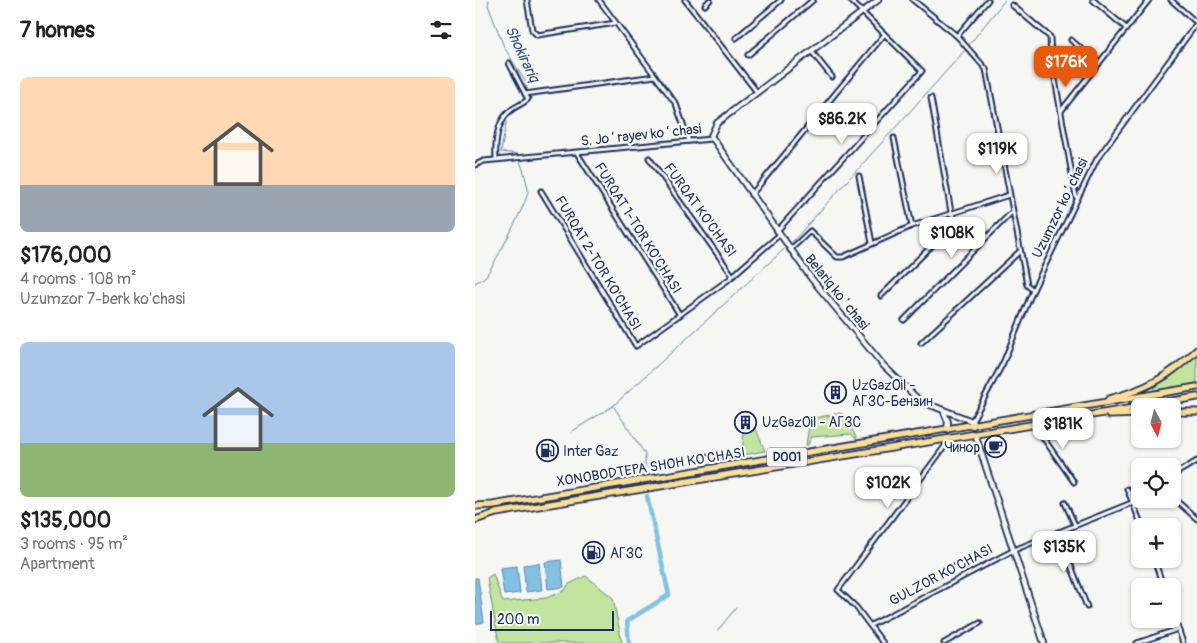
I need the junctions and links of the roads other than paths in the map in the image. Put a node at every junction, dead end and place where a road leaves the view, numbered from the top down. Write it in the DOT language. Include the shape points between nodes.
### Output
graph roads {
  1 [pos="527,0"];
  2 [pos="599,0"];
  3 [pos="685,0"];
  4 [pos="711,0"];
  5 [pos="781,0"];
  6 [pos="813,0"];
  7 [pos="850,0"];
  8 [pos="878,0"];
  9 [pos="913,0"];
  10 [pos="987,0"];
  11 [pos="1093,0"];
  12 [pos="1149,0"];
  13 [pos="1171,0"];
  14 [pos="705,5"];
  15 [pos="1012,5"];
  16 [pos="863,12"];
  17 [pos="616,23"];
  18 [pos="1197,23"];
  19 [pos="1126,28"];
  20 [pos="884,34"];
  21 [pos="957,36"];
  22 [pos="736,38"];
  23 [pos="1071,40"];
  24 [pos="812,52"];
  25 [pos="748,55"];
  26 [pos="509,63"];
  27 [pos="1099,64"];
  28 [pos="656,76"];
  29 [pos="832,77"];
  30 [pos="758,93"];
  31 [pos="525,94"];
  32 [pos="931,98"];
  33 [pos="1061,111"];
  34 [pos="711,138"];
  35 [pos="894,138"];
  36 [pos="689,141"];
  37 [pos="577,153"];
  38 [pos="649,158"];
  39 [pos="496,159"];
  40 [pos="475,165"];
  41 [pos="859,176"];
  42 [pos="541,191"];
  43 [pos="1009,194"];
  44 [pos="751,195"];
  45 [pos="1076,198"];
  46 [pos="951,212"];
  47 [pos="1013,212"];
  48 [pos="912,226"];
  49 [pos="778,234"];
  50 [pos="872,242"];
  51 [pos="790,250"];
  52 [pos="1020,251"];
  53 [pos="733,276"];
  54 [pos="1033,290"];
  55 [pos="881,296"];
  56 [pos="680,315"];
  57 [pos="903,320"];
  58 [pos="921,343"];
  59 [pos="1197,350"];
  60 [pos="1197,387"];
  61 [pos="1197,397"];
  62 [pos="1181,400"];
  63 [pos="1080,408"];
  64 [pos="1131,409"];
  65 [pos="944,412"];
  66 [pos="1181,412"];
  67 [pos="1197,412"];
  68 [pos="1131,414"];
  69 [pos="1082,416"];
  70 [pos="973,423"];
  71 [pos="1036,424"];
  72 [pos="947,430"];
  73 [pos="975,434"];
  74 [pos="951,438"];
  75 [pos="820,451"];
  76 [pos="821,459"];
  77 [pos="1197,461"];
  78 [pos="1181,470"];
  79 [pos="674,476"];
  80 [pos="1074,482"];
  81 [pos="677,483"];
  82 [pos="1127,490"];
  83 [pos="566,494"];
  84 [pos="1131,497"];
  85 [pos="567,501"];
  86 [pos="1065,503"];
  87 [pos="1131,503"];
  88 [pos="1181,505"];
  89 [pos="475,506"];
  90 [pos="1197,519"];
  91 [pos="475,520"];
  92 [pos="1075,525"];
  93 [pos="1058,532"];
  94 [pos="1014,550"];
  95 [pos="1087,607"];
  96 [pos="980,623"];
  97 [pos="871,625"];
  98 [pos="1178,629"];
  99 [pos="883,643"];
  100 [pos="944,643"];
  101 [pos="1044,643"];
  102 [pos="1137,643"];
  103 [pos="1183,643"];
  1 -- 17 [label="street" via="532,30 537,35"];
  2 -- 17 [label="street"];
  3 -- 30 [label="street"];
  4 -- 14 [label="street"];
  5 -- 22 [label="street"];
  6 -- 25 [label="street"];
  7 -- 16 [label="street"];
  8 -- 16 [label="street, S. Joʻrayev koʻchasi"];
  9 -- 21 [label="street"];
  10 -- 21 [label="street"];
  11 -- 19 [label="street"];
  12 -- 19 [label="street"];
  13 -- 18 [label="street"];
  15 -- 33 [label="street" via="1050,36"];
  16 -- 20 [label="street"];
  16 -- 24 [label="street, S. Joʻrayev koʻchasi"];
  17 -- 28 [label="street"];
  18 -- 45 [label="street, Uzumzor koʻchasi" via="1097,159"];
  19 -- 27 [label="street"];
  20 -- 44 [label="street"];
  20 -- 49 [label="street" via="922,71"];
  21 -- 43 [label="street" via="986,69"];
  23 -- 27 [label="street"];
  24 -- 29 [label="street"];
  24 -- 30 [label="street, S. Joʻrayev koʻchasi"];
  26 -- 31 [label="street"];
  27 -- 33 [label="street"];
  28 -- 31 [label="street"];
  28 -- 36 [label="street" via="676,104"];
  30 -- 34 [label="street, S. Joʻrayev koʻchasi" via="717,123"];
  31 -- 39 [label="street" via="527,100 507,114 499,129"];
  32 -- 46 [label="street"];
  33 -- 45 [label="street"];
  34 -- 36 [label="street, S. Joʻrayev koʻchasi"];
  34 -- 44 [label="street, Belariq koʻchasi"];
  35 -- 48 [label="street"];
  36 -- 37 [label="street, S. Joʻrayev koʻchasi"];
  37 -- 39 [label="street, S. Joʻrayev koʻchasi"];
  37 -- 56 [label="street, FURQAT 1-TOR KO'CHASI"];
  38 -- 53 [label="street, FURQAT KO'CHASI"];
  39 -- 40 [label="street, S. Joʻrayev koʻchasi"];
  41 -- 50 [label="street"];
  42 -- 56 [label="street, FURQAT 2-TOR KO'CHASI" via="636,346"];
  43 -- 46 [label="street"];
  43 -- 47 [label="street"];
  44 -- 49 [label="street, Belariq koʻchasi"];
  45 -- 54 [label="street, Uzumzor koʻchasi"];
  46 -- 48 [label="street"];
  46 -- 55 [label="street" via="956,222"];
  47 -- 52 [label="street"];
  47 -- 57 [label="street"];
  48 -- 50 [label="street"];
  49 -- 51 [label="street, Belariq koʻchasi"];
  49 -- 53 [label="street"];
  50 -- 51 [label="street" via="840,258 810,231"];
  51 -- 65 [label="street, Belariq koʻchasi" via="889,371 920,401"];
  52 -- 54 [label="street" via="1027,286"];
  52 -- 58 [label="street"];
  53 -- 56 [label="street"];
  54 -- 70 [label="street, Uzumzor koʻchasi" via="1003,363"];
  59 -- 63 [label="highway" via="1152,385"];
  60 -- 63 [label="highway, XONOBODTEPA SHOH KO'CHASI / D001"];
  61 -- 62 [label="highway, XONOBODTEPA SHOH KO'CHASI / D001"];
  63 -- 70 [label="highway, XONOBODTEPA SHOH KO'CHASI / D001"];
  64 -- 69 [label="highway, XONOBODTEPA SHOH KO'CHASI / D001"];
  65 -- 70 [label="street, Belariq koʻchasi"];
  65 -- 72 [label="street"];
  66 -- 67 [label="highway"];
  68 -- 69 [label="highway"];
  69 -- 71 [label="highway, XONOBODTEPA SHOH KO'CHASI / D001"];
  70 -- 72 [label="highway, XONOBODTEPA SHOH KO'CHASI / D001"];
  70 -- 73 [label="highway"];
  71 -- 73 [label="highway, XONOBODTEPA SHOH KO'CHASI / D001"];
  71 -- 80 [label="street"];
  72 -- 75 [label="highway, XONOBODTEPA SHOH KO'CHASI / D001"];
  73 -- 74 [label="highway, XONOBODTEPA SHOH KO'CHASI / D001"];
  73 -- 94 [label="street"];
  74 -- 76 [label="highway, XONOBODTEPA SHOH KO'CHASI / D001"];
  74 -- 97 [label="street" via="838,590"];
  75 -- 76 [label="highway"];
  75 -- 79 [label="highway, XONOBODTEPA SHOH KO'CHASI / D001"];
  76 -- 81 [label="highway, XONOBODTEPA SHOH KO'CHASI / D001"];
  77 -- 78 [label="street"];
  79 -- 81 [label="highway" via="670,480"];
  79 -- 83 [label="highway, XONOBODTEPA SHOH KO'CHASI / D001"];
  81 -- 85 [label="highway, XONOBODTEPA SHOH KO'CHASI / D001"];
  82 -- 84 [label="street"];
  83 -- 85 [label="highway"];
  83 -- 89 [label="highway, XONOBODTEPA SHOH KO'CHASI / D001"];
  85 -- 91 [label="highway, XONOBODTEPA SHOH KO'CHASI / D001" via="496,513"];
  86 -- 92 [label="street"];
  87 -- 92 [label="street, GULZOR KO'CHASI"];
  88 -- 90 [label="street"];
  92 -- 93 [label="street, GULZOR KO'CHASI"];
  93 -- 94 [label="street, GULZOR KO'CHASI"];
  93 -- 95 [label="street"];
  94 -- 97 [label="street, GULZOR KO'CHASI"];
  94 -- 101 [label="street"];
  96 -- 100 [label="street"];
  97 -- 99 [label="street"];
  98 -- 102 [label="street"];
  98 -- 103 [label="street"];
}
